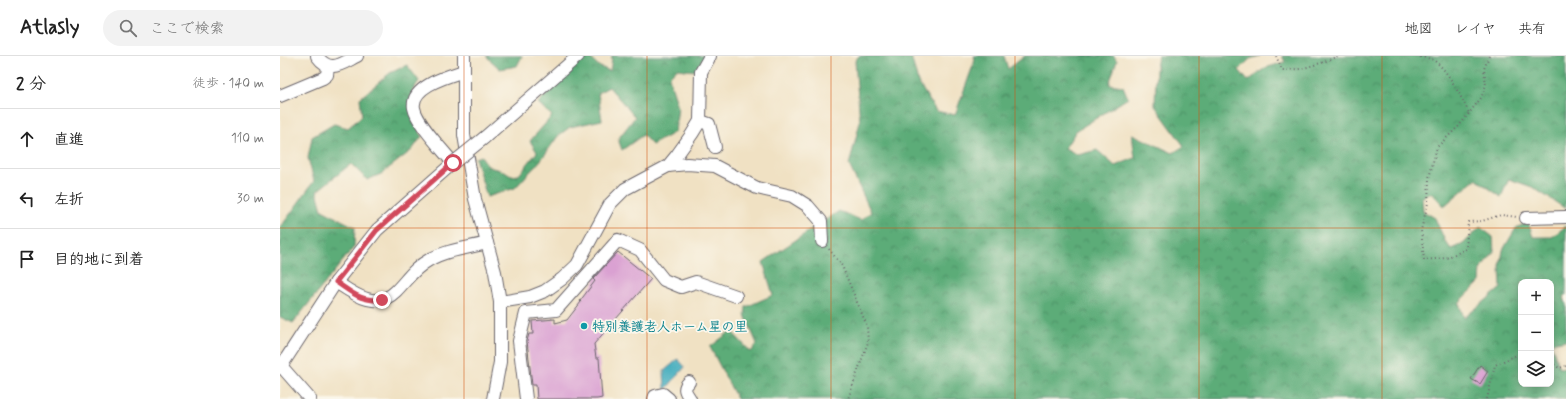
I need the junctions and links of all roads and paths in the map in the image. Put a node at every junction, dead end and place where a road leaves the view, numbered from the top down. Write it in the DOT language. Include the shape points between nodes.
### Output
graph roads {
  1 [pos="317,56"];
  2 [pos="357,56"];
  3 [pos="464,56"];
  4 [pos="578,56"];
  5 [pos="710,56"];
  6 [pos="1276,56"];
  7 [pos="1338,56"];
  8 [pos="1416,56"];
  9 [pos="1489,56"];
  10 [pos="328,66"];
  11 [pos="464,71"];
  12 [pos="280,96"];
  13 [pos="1469,113"];
  14 [pos="700,120"];
  15 [pos="715,147"];
  16 [pos="453,163"];
  17 [pos="668,166"];
  18 [pos="1566,217"];
  19 [pos="1526,218"];
  20 [pos="822,241"];
  21 [pos="487,243"];
  22 [pos="567,274"];
  23 [pos="336,282"];
  24 [pos="578,286"];
  25 [pos="736,296"];
  26 [pos="500,302"];
  27 [pos="1518,355"];
  28 [pos="1554,364"];
  29 [pos="1566,366"];
  30 [pos="281,368"];
  31 [pos="689,382"];
  32 [pos="310,399"];
  33 [pos="493,399"];
  34 [pos="526,399"];
  35 [pos="654,399"];
  36 [pos="669,399"];
  37 [pos="690,399"];
  38 [pos="848,399"];
  39 [pos="1487,399"];
  1 -- 10 [label="street"];
  2 -- 10 [label="street" via="334,67"];
  3 -- 11 [label="street"];
  4 -- 16 [label="street, bridge"];
  5 -- 14 [label="street" via="701,72"];
  6 -- 7 [label="path" via="1282,70 1301,69"];
  8 -- 13 [label="path" via="1432,60 1442,69 1457,89"];
  9 -- 13 [label="path" via="1484,69 1486,86 1481,98"];
  10 -- 12 [label="street" via="327,74 323,78"];
  11 -- 16 [label="street" via="435,81 422,90 416,98 414,108 420,122"];
  11 -- 21 [label="street" via="464,135"];
  13 -- 19 [label="path" via="1437,147 1429,178 1428,203 1422,230 1424,260 1446,258 1466,249 1468,222 1501,215"];
  14 -- 15 [label="street" via="709,124"];
  14 -- 17 [label="street"];
  16 -- 23 [label="street" via="377,230"];
  17 -- 20 [label="street" via="715,166 757,188 792,196 808,206 821,221"];
  17 -- 22 [label="street" via="625,189 610,204 577,265"];
  18 -- 19 [label="street"];
  20 -- 38 [label="path" via="842,266 868,326 868,342"];
  21 -- 23 [label="street" via="429,259 395,292 382,300 369,300"];
  21 -- 26 [label="street"];
  22 -- 24 [label="street"];
  22 -- 26 [label="street" via="545,291 530,297"];
  23 -- 30 [label="street"];
  24 -- 25 [label="street" via="618,240 640,250 664,280 681,287 696,282"];
  24 -- 34 [label="street" via="556,310 526,313 519,341"];
  26 -- 33 [label="street" via="500,362"];
  27 -- 39 [label="path" via="1495,366"];
  28 -- 29 [label="path" via="1559,368"];
  30 -- 32 [label="street"];
  31 -- 37 [label="street" via="684,390"];
  35 -- 36 [label="street" via="655,396 663,394"];
}
